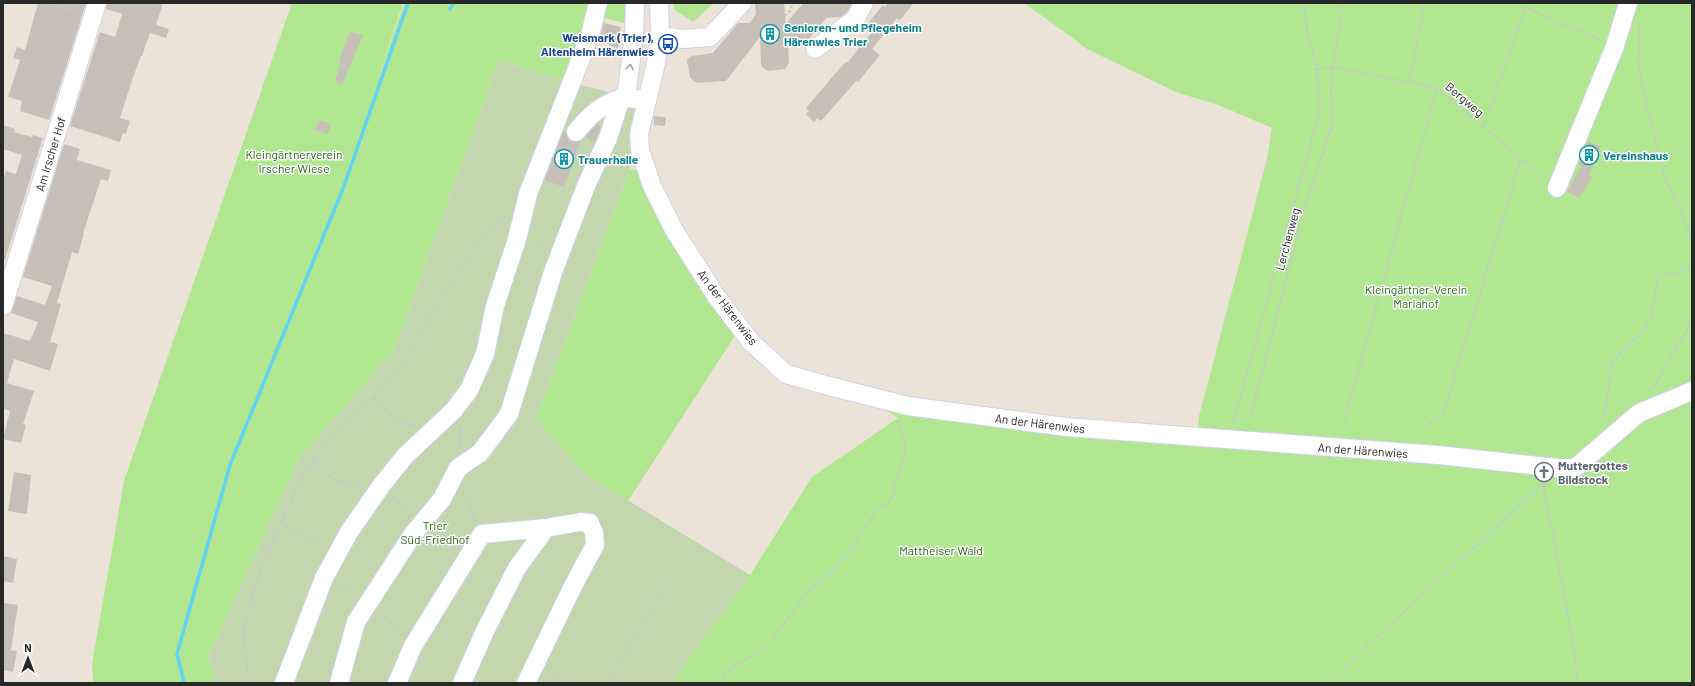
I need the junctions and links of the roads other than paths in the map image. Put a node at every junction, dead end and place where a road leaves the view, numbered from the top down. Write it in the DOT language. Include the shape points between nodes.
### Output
graph roads {
  1 [pos="598,3"];
  2 [pos="635,3"];
  3 [pos="659,3"];
  4 [pos="742,3"];
  5 [pos="864,3"];
  6 [pos="1628,3"];
  7 [pos="95,10"];
  8 [pos="660,36"];
  9 [pos="815,49"];
  10 [pos="623,98"];
  11 [pos="648,101"];
  12 [pos="576,132"];
  13 [pos="1557,188"];
  14 [pos="3,306"];
  15 [pos="1692,391"];
  16 [pos="546,528"];
  17 [pos="284,683"];
  18 [pos="339,683"];
  19 [pos="397,683"];
  20 [pos="462,683"];
  21 [pos="526,683"];
  1 -- 17 [label="street" via="590,36 528,194 517,239 495,306 485,354 469,390 454,410 405,456 349,532 324,578"];
  10 -- 2 [label="street, one-way" via="634,36"];
  3 -- 8 [label="street, An der Härenwies"];
  4 -- 8 [label="street" via="710,37 684,39"];
  5 -- 9 [label="street" via="855,19"];
  6 -- 13 [label="street" via="1615,46"];
  7 -- 14 [label="street, Am Irscher Hof"];
  8 -- 11 [label="street, An der Härenwies"];
  10 -- 11 [label="street"];
  10 -- 12 [label="street" via="604,104 586,119"];
  10 -- 18 [label="street" via="552,272 509,414 480,453 458,468 442,499 413,534 374,604 356,622"];
  11 -- 15 [label="street, An der Härenwies" via="642,122 640,150 652,186 674,230 716,296 751,342 786,374 829,386 908,406 1066,427 1438,455 1558,468 1575,468 1639,413"];
  16 -- 19 [label="street" via="482,534 413,646"];
  16 -- 20 [label="street" via="517,568"];
  16 -- 21 [label="street" via="580,522 590,523 595,545"];
}
